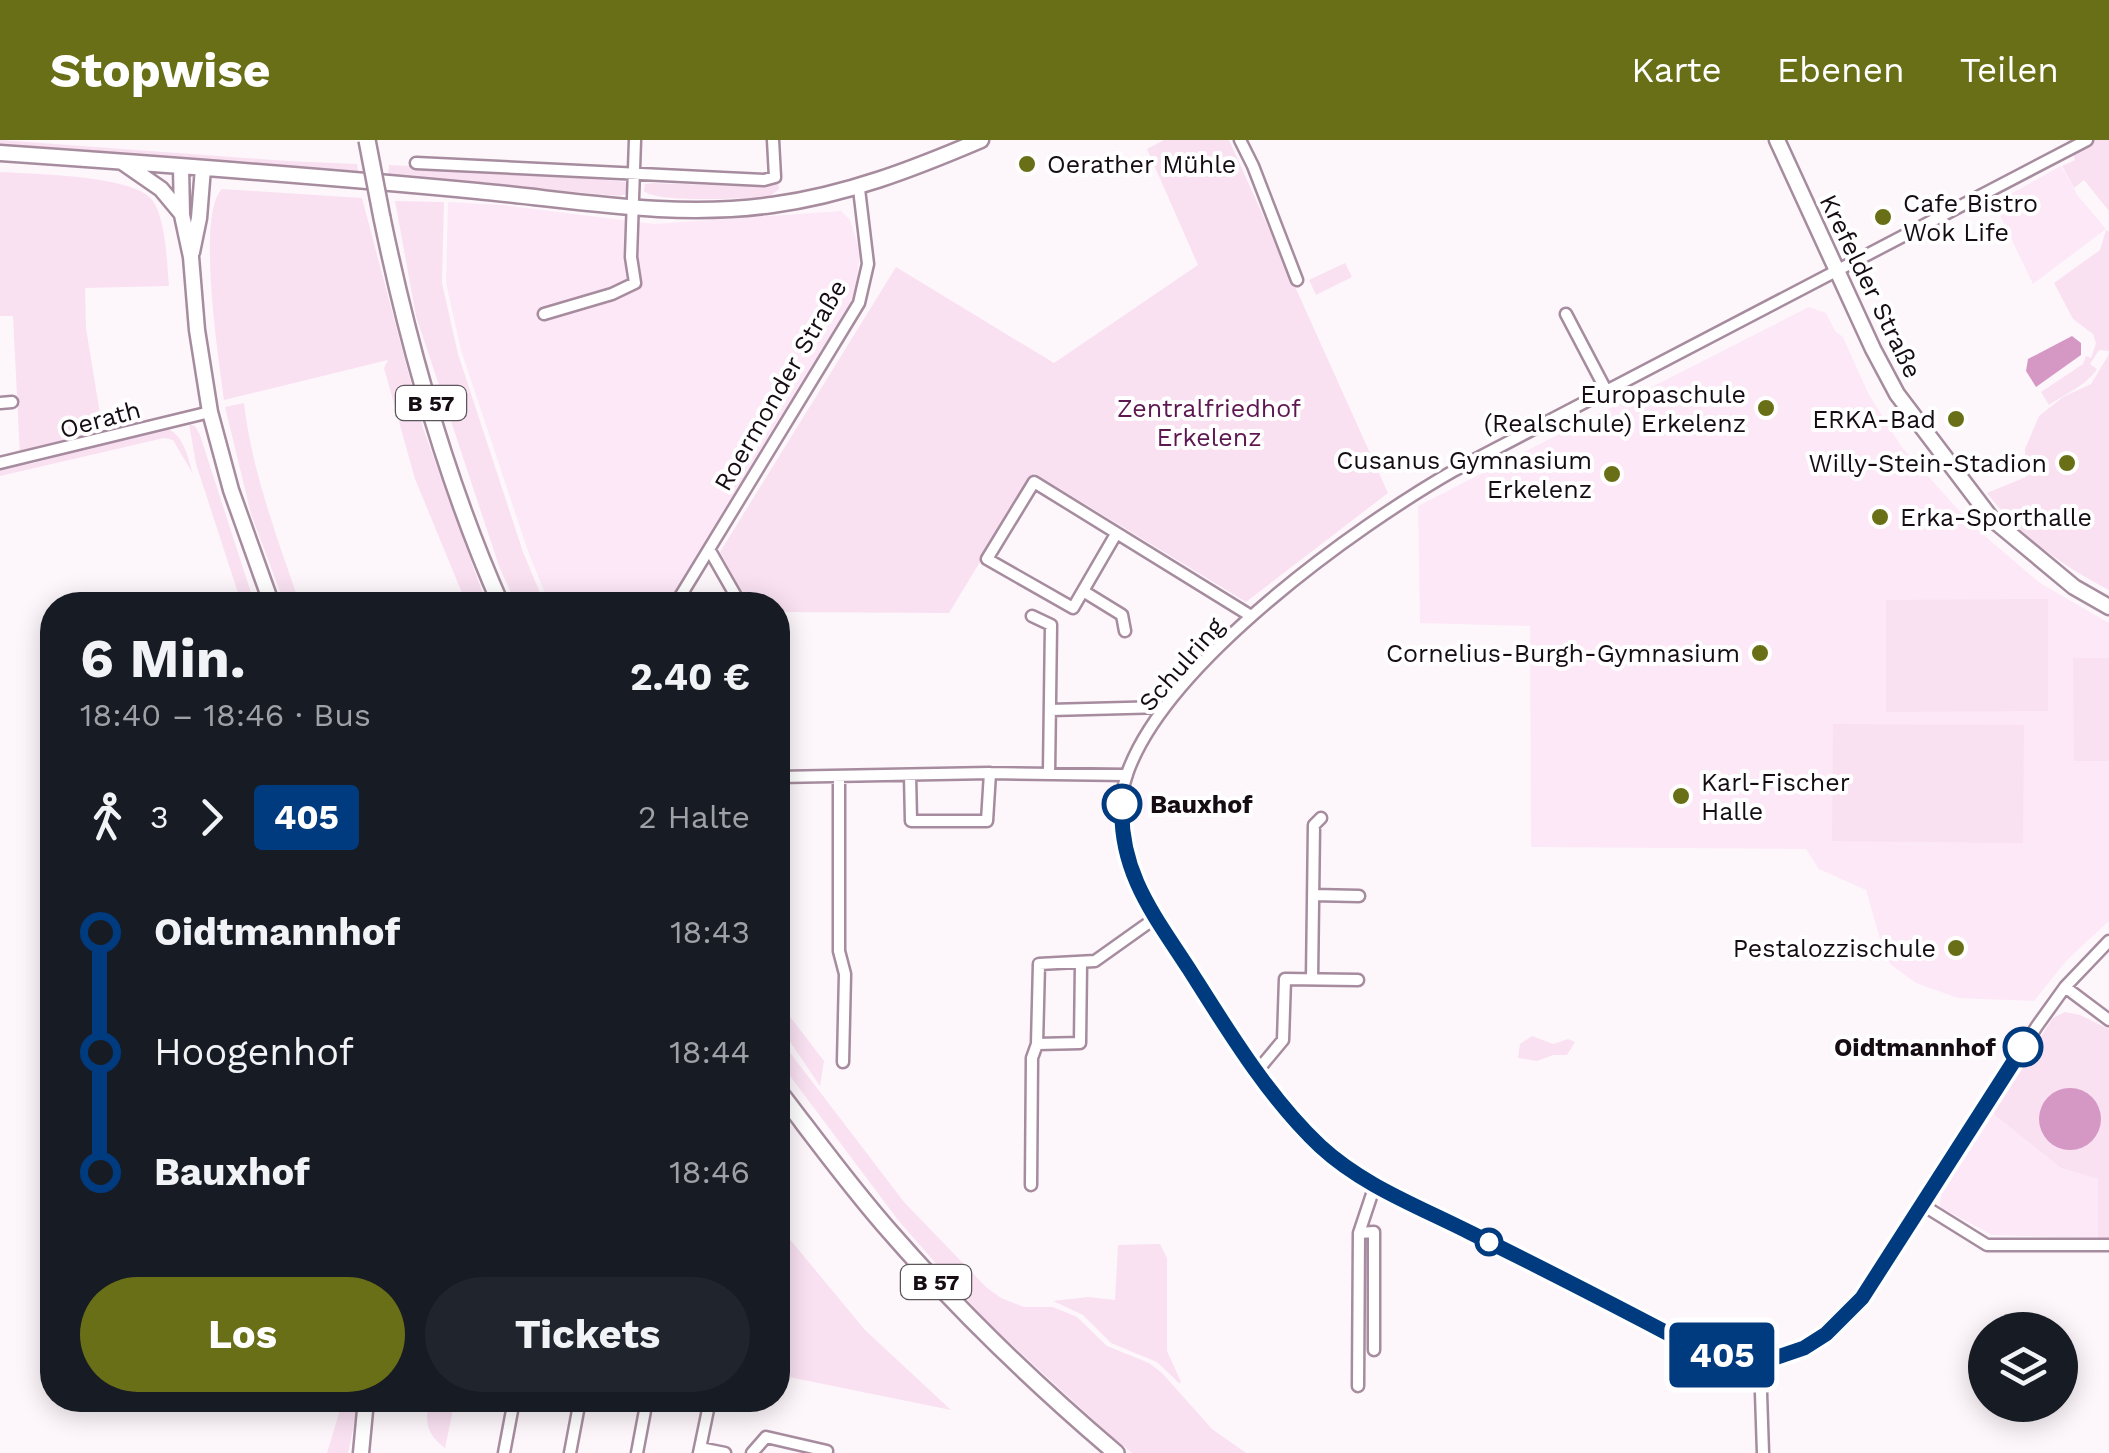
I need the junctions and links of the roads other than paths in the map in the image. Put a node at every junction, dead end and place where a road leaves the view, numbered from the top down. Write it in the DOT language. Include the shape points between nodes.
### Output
graph roads {
  1 [pos="367,140"];
  2 [pos="636,140"];
  3 [pos="773,140"];
  4 [pos="981,140"];
  5 [pos="1240,140"];
  6 [pos="1777,140"];
  7 [pos="2087,140"];
  8 [pos="0,153"];
  9 [pos="121,162"];
  10 [pos="416,163"];
  11 [pos="181,166"];
  12 [pos="203,168"];
  13 [pos="636,176"];
  14 [pos="859,188"];
  15 [pos="635,208"];
  16 [pos="182,214"];
  17 [pos="191,257"];
  18 [pos="1838,271"];
  19 [pos="1297,280"];
  20 [pos="544,314"];
  21 [pos="1566,314"];
  22 [pos="1607,392"];
  23 [pos="210,412"];
  24 [pos="0,463"];
  25 [pos="1116,534"];
  26 [pos="709,549"];
  27 [pos="1083,591"];
  28 [pos="267,592"];
  29 [pos="497,592"];
  30 [pos="683,592"];
  31 [pos="733,592"];
  32 [pos="2109,608"];
  33 [pos="1032,616"];
  34 [pos="1251,616"];
  35 [pos="1125,631"];
  36 [pos="1164,707"];
  37 [pos="1050,710"];
  38 [pos="990,773"];
  39 [pos="1050,773"];
  40 [pos="910,775"];
  41 [pos="1127,775"];
  42 [pos="790,777"];
  43 [pos="840,777"];
  44 [pos="1320,818"];
  45 [pos="1313,895"];
  46 [pos="1360,896"];
  47 [pos="1154,919"];
  48 [pos="2109,941"];
  49 [pos="1080,964"];
  50 [pos="1312,978"];
  51 [pos="1358,980"];
  52 [pos="2065,987"];
  53 [pos="2109,1020"];
  54 [pos="1037,1044"];
  55 [pos="843,1062"];
  56 [pos="1258,1070"];
  57 [pos="790,1105"];
  58 [pos="1032,1185"];
  59 [pos="1375,1185"];
  60 [pos="1921,1204"];
  61 [pos="1359,1232"];
  62 [pos="2109,1245"];
  63 [pos="1374,1350"];
  64 [pos="1760,1363"];
  65 [pos="1358,1386"];
  66 [pos="364,1412"];
  67 [pos="512,1412"];
  68 [pos="578,1412"];
  69 [pos="646,1412"];
  70 [pos="708,1412"];
  71 [pos="361,1432"];
  72 [pos="700,1451"];
  73 [pos="831,1452"];
  74 [pos="354,1453"];
  75 [pos="361,1453"];
  76 [pos="504,1453"];
  77 [pos="570,1453"];
  78 [pos="637,1453"];
  79 [pos="726,1453"];
  80 [pos="752,1453"];
  81 [pos="1116,1453"];
  82 [pos="1763,1453"];
  1 -- 29 [label="main road, B 57, bridge" via="414,348"];
  2 -- 13 [label="street"];
  3 -- 13 [label="street" via="775,177 764,180"];
  4 -- 14 [label="main road"];
  5 -- 19 [label="street"];
  6 -- 18 [label="main road, Krefelder Straße"];
  7 -- 18 [label="street, Schulring"];
  8 -- 9 [label="main road"];
  9 -- 11 [label="main road"];
  9 -- 16 [label="main road" via="161,189"];
  10 -- 13 [label="street"];
  11 -- 12 [label="main road"];
  11 -- 16 [label="main road"];
  12 -- 15 [label="main road"];
  12 -- 17 [label="main road"];
  13 -- 15 [label="street"];
  14 -- 15 [label="main road" via="768,206"];
  14 -- 26 [label="street, Roermonder Straße" via="868,264 859,304"];
  15 -- 20 [label="street" via="636,283"];
  16 -- 17 [label="main road"];
  17 -- 23 [label="main road"];
  18 -- 22 [label="street, Schulring"];
  18 -- 32 [label="main road, Krefelder Straße" via="1896,394 1991,518"];
  21 -- 22 [label="street"];
  22 -- 34 [label="street, Schulring" via="1414,492"];
  23 -- 24 [label="street, Oerath"];
  23 -- 28 [label="main road"];
  25 -- 27 [label="street"];
  25 -- 27 [label="street" via="1034,482 988,559 1073,608"];
  25 -- 34 [label="street"];
  26 -- 30 [label="street, Roermonder Straße"];
  26 -- 31 [label="street"];
  27 -- 35 [label="street" via="1122,615"];
  33 -- 37 [label="street" via="1051,625"];
  34 -- 36 [label="street, Schulring"];
  36 -- 37 [label="street"];
  36 -- 41 [label="street, Schulring"];
  37 -- 39 [label="street"];
  38 -- 39 [label="street"];
  38 -- 40 [label="street"];
  38 -- 40 [label="street" via="987,821 911,821"];
  39 -- 41 [label="street"];
  40 -- 43 [label="street"];
  41 -- 47 [label="street, Schulring" via="1121,829"];
  42 -- 43 [label="street"];
  43 -- 55 [label="street"];
  44 -- 45 [label="street" via="1314,825"];
  45 -- 46 [label="street"];
  45 -- 50 [label="street"];
  47 -- 49 [label="street"];
  47 -- 56 [label="street, Schulring"];
  48 -- 52 [label="street"];
  49 -- 54 [label="street" via="1038,964"];
  49 -- 54 [label="street" via="1080,1043"];
  50 -- 51 [label="street"];
  50 -- 56 [label="street" via="1285,979 1283,1040"];
  52 -- 53 [label="street"];
  52 -- 60 [label="street"];
  54 -- 58 [label="street"];
  56 -- 59 [label="street, Schulring" via="1319,1145"];
  57 -- 81 [label="main road, B 57" via="889,1231 976,1326"];
  59 -- 61 [label="street"];
  59 -- 64 [label="street, Schulring" via="1688,1344"];
  60 -- 62 [label="street" via="1988,1245"];
  60 -- 64 [label="street" via="1846,1316 1804,1348"];
  61 -- 63 [label="street" via="1374,1232"];
  61 -- 65 [label="street"];
  64 -- 82 [label="street"];
  66 -- 71 [label="main road"];
  67 -- 76 [label="street"];
  68 -- 77 [label="street"];
  69 -- 78 [label="street"];
  70 -- 72 [label="street"];
  71 -- 74 [label="main road"];
  71 -- 75 [label="main road"];
  72 -- 79 [label="street"];
  73 -- 80 [label="street" via="766,1437"];
}
